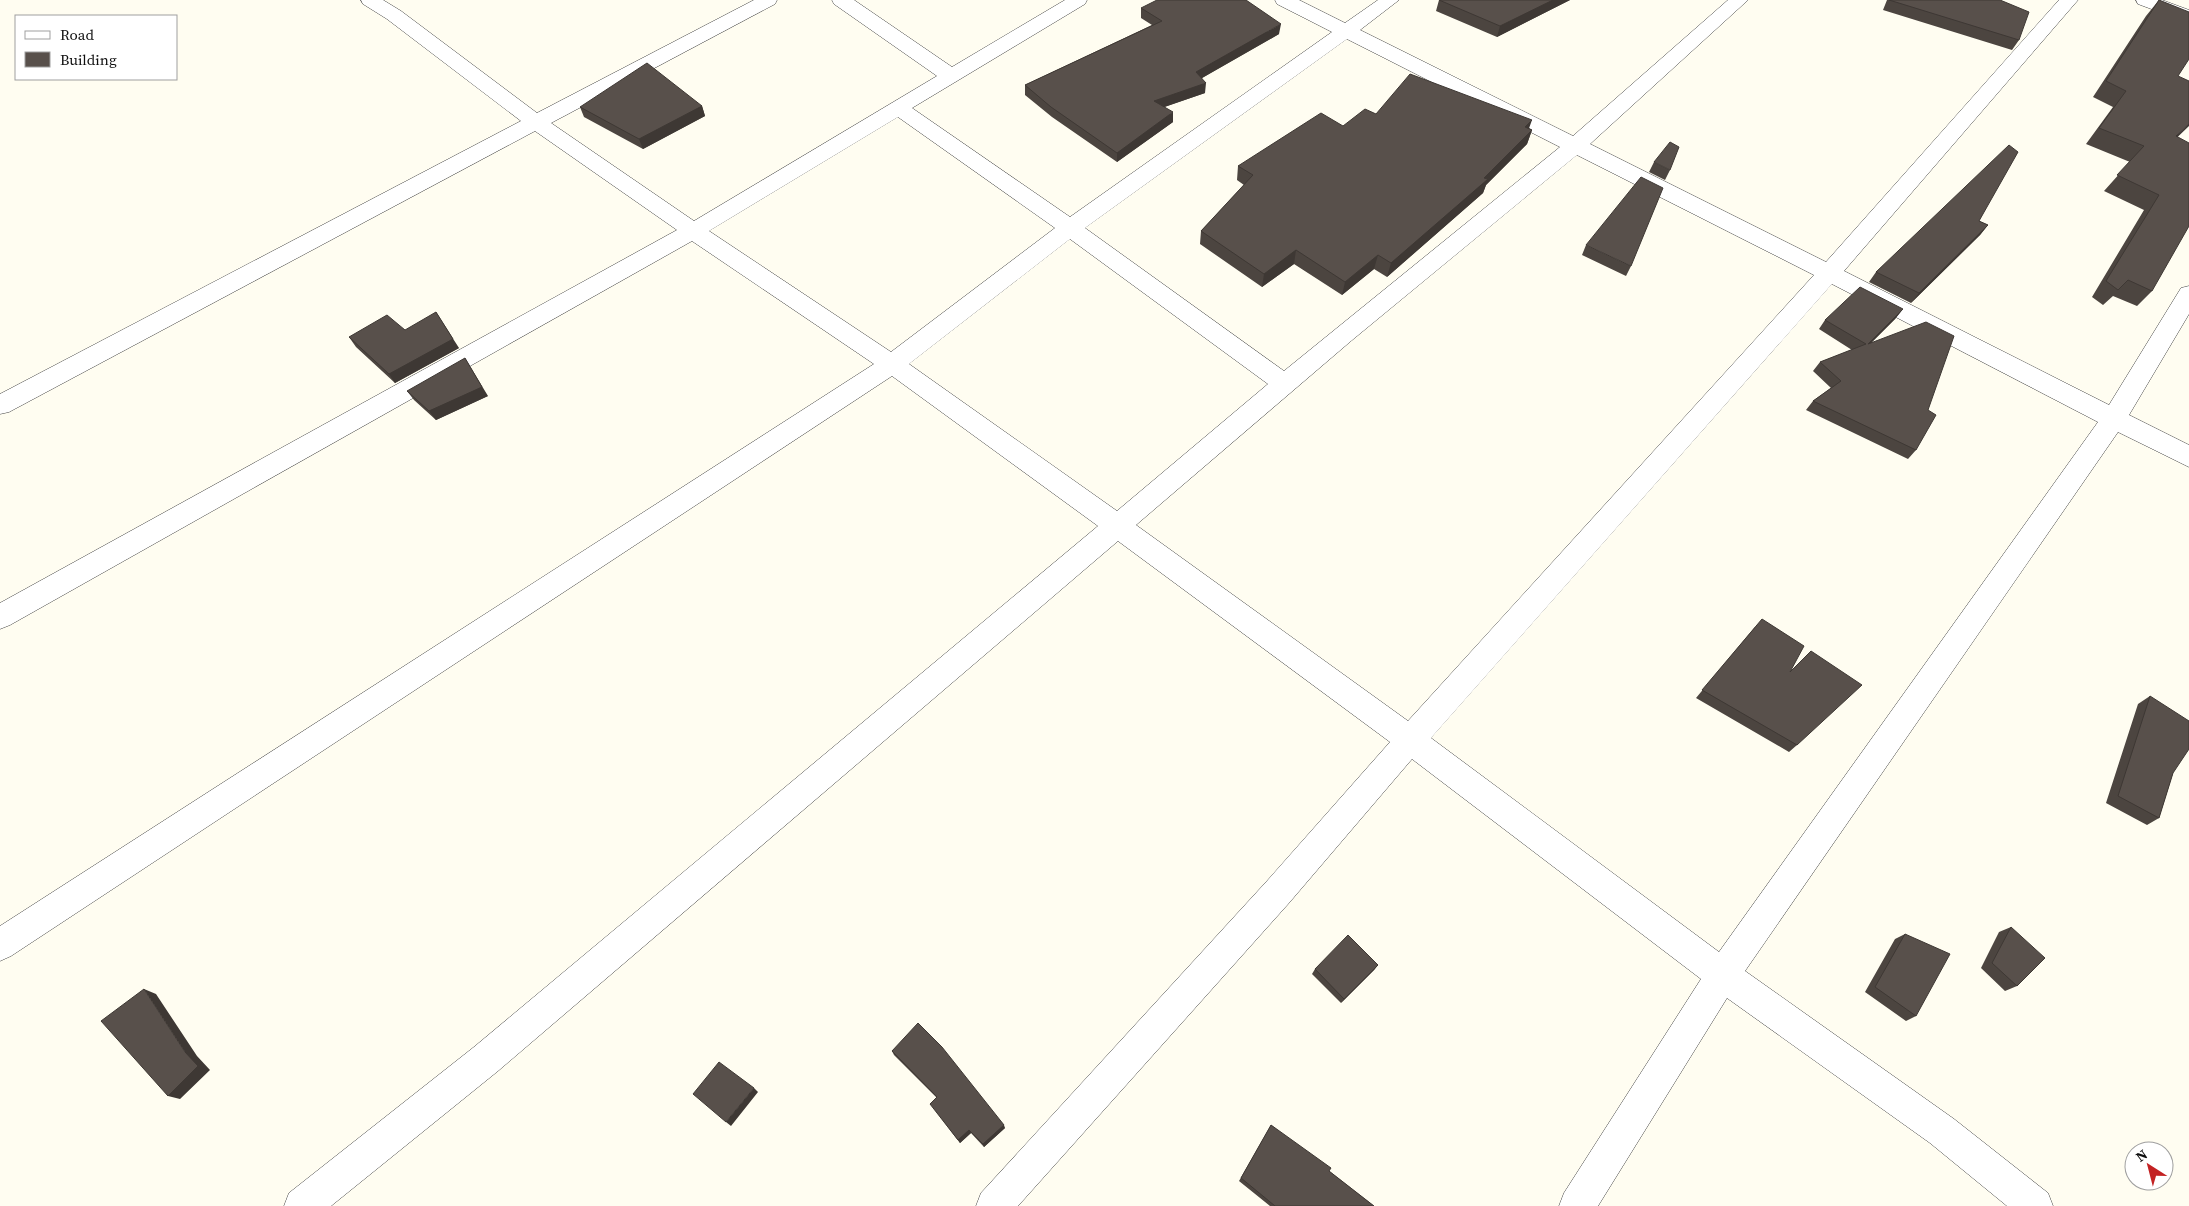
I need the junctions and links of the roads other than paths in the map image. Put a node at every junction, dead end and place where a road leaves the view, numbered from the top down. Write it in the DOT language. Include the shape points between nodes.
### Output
graph roads {
  1 [pos="370,0"];
  2 [pos="768,0"];
  3 [pos="841,0"];
  4 [pos="1078,0"];
  5 [pos="1284,0"];
  6 [pos="1390,0"];
  7 [pos="1739,0"];
  8 [pos="2069,0"];
  9 [pos="2145,0"];
  10 [pos="2189,17"];
  11 [pos="1346,31"];
  12 [pos="951,76"];
  13 [pos="898,108"];
  14 [pos="537,123"];
  15 [pos="1575,146"];
  16 [pos="1070,228"];
  17 [pos="692,231"];
  18 [pos="1829,273"];
  19 [pos="2189,294"];
  20 [pos="892,364"];
  21 [pos="1285,384"];
  22 [pos="0,405"];
  23 [pos="2113,420"];
  24 [pos="2189,457"];
  25 [pos="1118,526"];
  26 [pos="0,617"];
  27 [pos="1410,740"];
  28 [pos="0,945"];
  29 [pos="1723,974"];
  30 [pos="302,1206"];
  31 [pos="994,1206"];
  32 [pos="1577,1206"];
  33 [pos="2036,1206"];
  1 -- 14 [label="street"];
  2 -- 14 [label="street"];
  3 -- 12 [label="street"];
  4 -- 12 [label="street"];
  5 -- 11 [label="street"];
  6 -- 11 [label="street"];
  7 -- 15 [label="street"];
  8 -- 18 [label="street"];
  9 -- 10 [label="street"];
  11 -- 15 [label="street"];
  11 -- 16 [label="street"];
  12 -- 13 [label="street"];
  13 -- 16 [label="street"];
  13 -- 17 [label="street"];
  14 -- 17 [label="street"];
  14 -- 22 [label="street"];
  15 -- 18 [label="street"];
  15 -- 21 [label="street"];
  16 -- 20 [label="street"];
  16 -- 21 [label="street"];
  17 -- 20 [label="street"];
  17 -- 26 [label="street"];
  18 -- 23 [label="street"];
  18 -- 27 [label="street"];
  19 -- 23 [label="street"];
  20 -- 25 [label="street"];
  20 -- 28 [label="street"];
  21 -- 25 [label="street"];
  23 -- 24 [label="street"];
  23 -- 29 [label="street"];
  25 -- 27 [label="street"];
  25 -- 30 [label="street" via="486,1059"];
  27 -- 29 [label="street"];
  27 -- 31 [label="street" via="1278,892"];
  29 -- 32 [label="street"];
  29 -- 33 [label="street" via="1942,1131"];
}
